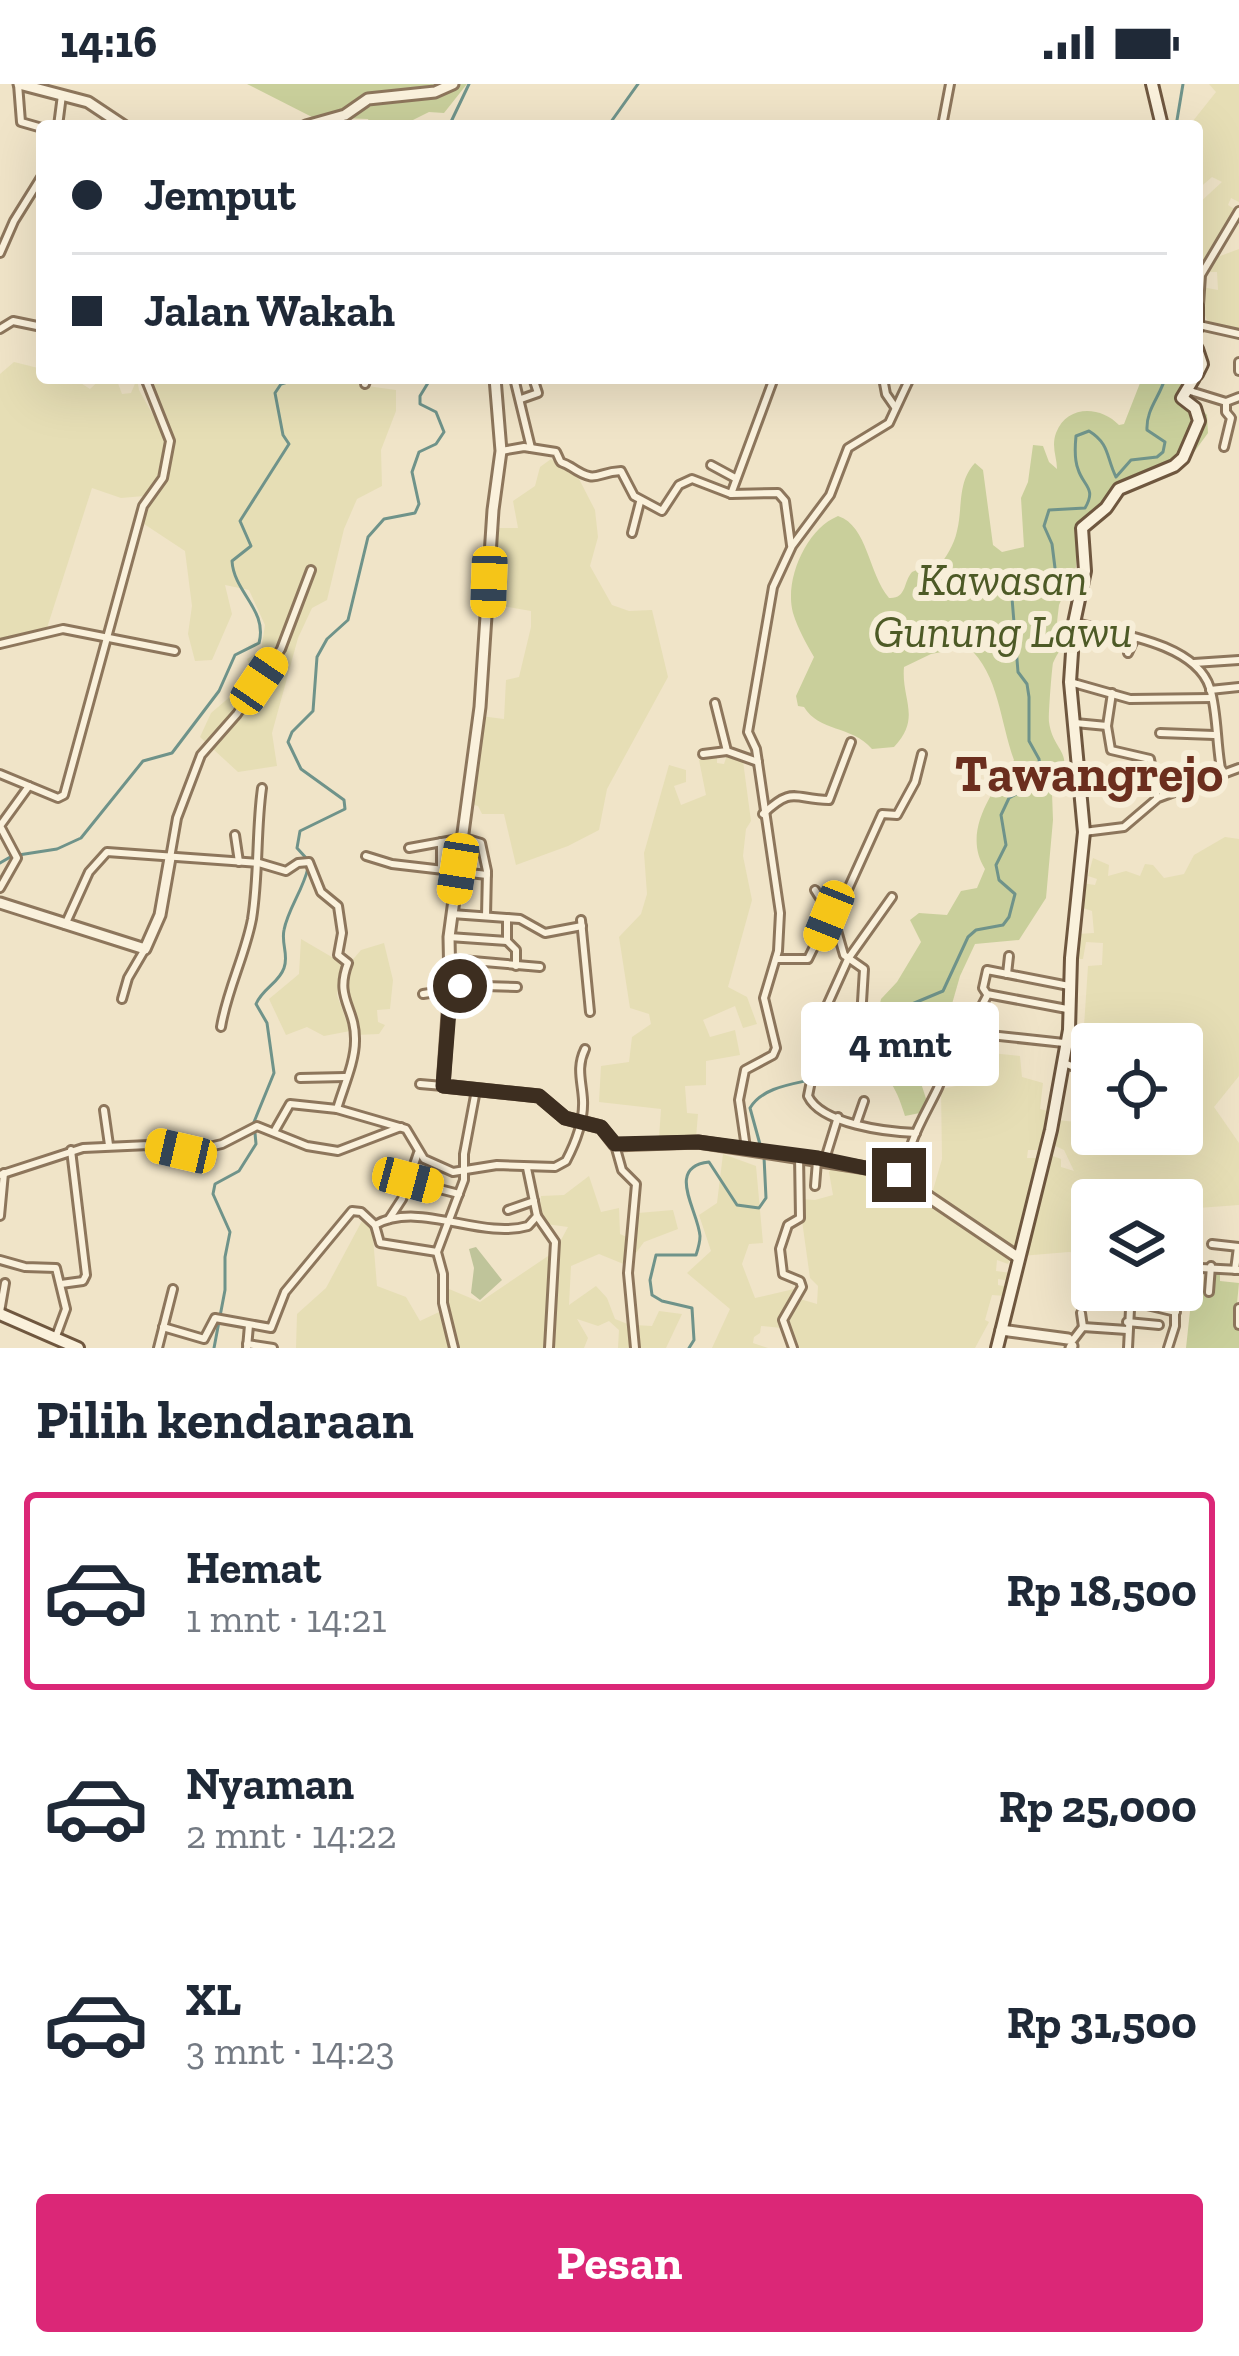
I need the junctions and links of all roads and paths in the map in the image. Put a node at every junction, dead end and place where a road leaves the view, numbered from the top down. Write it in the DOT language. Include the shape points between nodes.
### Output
graph roads {
  1 [pos="19,84"];
  2 [pos="453,84"];
  3 [pos="950,84"];
  4 [pos="1152,84"];
  5 [pos="62,94"];
  6 [pos="59,120"];
  7 [pos="114,120"];
  8 [pos="327,120"];
  9 [pos="943,120"];
  10 [pos="1161,120"];
  11 [pos="36,126"];
  12 [pos="36,186"];
  13 [pos="1239,212"];
  14 [pos="0,253"];
  15 [pos="1203,272"];
  16 [pos="36,326"];
  17 [pos="1203,328"];
  18 [pos="0,329"];
  19 [pos="1239,334"];
  20 [pos="1239,362"];
  21 [pos="1239,371"];
  22 [pos="147,384"];
  23 [pos="496,384"];
  24 [pos="516,384"];
  25 [pos="535,384"];
  26 [pos="772,384"];
  27 [pos="884,384"];
  28 [pos="907,384"];
  29 [pos="1191,384"];
  30 [pos="1198,384"];
  31 [pos="1239,397"];
  32 [pos="520,399"];
  33 [pos="1226,402"];
  34 [pos="896,409"];
  35 [pos="1225,447"];
  36 [pos="531,448"];
  37 [pos="502,451"];
  38 [pos="711,465"];
  39 [pos="736,478"];
  40 [pos="731,494"];
  41 [pos="640,502"];
  42 [pos="632,533"];
  43 [pos="792,546"];
  44 [pos="311,570"];
  45 [pos="1074,623"];
  46 [pos="107,636"];
  47 [pos="1135,638"];
  48 [pos="0,644"];
  49 [pos="175,651"];
  50 [pos="1128,653"];
  51 [pos="1239,660"];
  52 [pos="1194,663"];
  53 [pos="1070,682"];
  54 [pos="1239,687"];
  55 [pos="1112,693"];
  56 [pos="1211,694"];
  57 [pos="715,703"];
  58 [pos="1075,723"];
  59 [pos="1108,726"];
  60 [pos="81,728"];
  61 [pos="96,733"];
  62 [pos="1160,733"];
  63 [pos="1214,735"];
  64 [pos="851,742"];
  65 [pos="727,751"];
  66 [pos="703,754"];
  67 [pos="922,754"];
  68 [pos="758,762"];
  69 [pos="1239,768"];
  70 [pos="1080,772"];
  71 [pos="0,774"];
  72 [pos="1222,774"];
  73 [pos="1127,776"];
  74 [pos="28,786"];
  75 [pos="262,788"];
  76 [pos="1158,798"];
  77 [pos="764,814"];
  78 [pos="0,826"];
  79 [pos="1084,832"];
  80 [pos="235,835"];
  81 [pos="464,838"];
  82 [pos="441,842"];
  83 [pos="409,848"];
  84 [pos="366,856"];
  85 [pos="170,858"];
  86 [pos="239,862"];
  87 [pos="259,863"];
  88 [pos="441,867"];
  89 [pos="458,869"];
  90 [pos="487,875"];
  91 [pos="0,888"];
  92 [pos="815,890"];
  93 [pos="892,897"];
  94 [pos="0,903"];
  95 [pos="452,914"];
  96 [pos="485,916"];
  97 [pos="507,918"];
  98 [pos="832,918"];
  99 [pos="64,926"];
  100 [pos="449,937"];
  101 [pos="507,940"];
  102 [pos="145,949"];
  103 [pos="1010,956"];
  104 [pos="450,958"];
  105 [pos="776,959"];
  106 [pos="848,959"];
  107 [pos="516,966"];
  108 [pos="540,967"];
  109 [pos="1007,974"];
  110 [pos="1071,986"];
  111 [pos="517,987"];
  112 [pos="450,988"];
  113 [pos="423,994"];
  114 [pos="987,994"];
  115 [pos="122,999"];
  116 [pos="1071,1010"];
  117 [pos="590,1012"];
  118 [pos="221,1027"];
  119 [pos="986,1034"];
  120 [pos="1068,1043"];
  121 [pos="586,1049"];
  122 [pos="1064,1063"];
  123 [pos="1071,1066"];
  124 [pos="345,1077"];
  125 [pos="299,1078"];
  126 [pos="811,1078"];
  127 [pos="420,1084"];
  128 [pos="443,1086"];
  129 [pos="476,1089"];
  130 [pos="864,1101"];
  131 [pos="338,1109"];
  132 [pos="104,1110"];
  133 [pos="838,1117"];
  134 [pos="580,1122"];
  135 [pos="856,1124"];
  136 [pos="401,1127"];
  137 [pos="274,1132"];
  138 [pos="916,1133"];
  139 [pos="615,1144"];
  140 [pos="110,1145"];
  141 [pos="71,1150"];
  142 [pos="756,1150"];
  143 [pos="418,1153"];
  144 [pos="800,1155"];
  145 [pos="821,1158"];
  146 [pos="527,1168"];
  147 [pos="463,1173"];
  148 [pos="2,1174"];
  149 [pos="408,1180"];
  150 [pos="907,1180"];
  151 [pos="814,1186"];
  152 [pos="459,1194"];
  153 [pos="535,1202"];
  154 [pos="508,1210"];
  155 [pos="0,1216"];
  156 [pos="537,1216"];
  157 [pos="389,1219"];
  158 [pos="448,1220"];
  159 [pos="375,1225"];
  160 [pos="1212,1244"];
  161 [pos="1238,1247"];
  162 [pos="436,1252"];
  163 [pos="1019,1258"];
  164 [pos="0,1260"];
  165 [pos="1203,1266"];
  166 [pos="1211,1266"];
  167 [pos="1237,1270"];
  168 [pos="4,1283"];
  169 [pos="62,1284"];
  170 [pos="173,1289"];
  171 [pos="1209,1292"];
  172 [pos="1239,1308"];
  173 [pos="1129,1311"];
  174 [pos="1172,1311"];
  175 [pos="1081,1312"];
  176 [pos="1176,1312"];
  177 [pos="0,1313"];
  178 [pos="249,1324"];
  179 [pos="1159,1325"];
  180 [pos="1239,1325"];
  181 [pos="1127,1326"];
  182 [pos="163,1327"];
  183 [pos="1083,1328"];
  184 [pos="1001,1330"];
  185 [pos="55,1339"];
  186 [pos="1071,1343"];
  187 [pos="71,1346"];
  188 [pos="247,1346"];
  189 [pos="158,1348"];
  190 [pos="273,1348"];
  191 [pos="454,1348"];
  192 [pos="549,1348"];
  193 [pos="634,1348"];
  194 [pos="793,1348"];
  195 [pos="997,1348"];
  196 [pos="1128,1348"];
  197 [pos="1168,1348"];
  1 -- 5 [label="street"];
  1 -- 11 [label="street" via="21,122"];
  2 -- 8 [label="street" via="368,99"];
  3 -- 9 [label="street"];
  4 -- 10 [label="main road"];
  5 -- 6 [label="street"];
  5 -- 7 [label="street"];
  12 -- 14 [label="street"];
  13 -- 15 [label="street"];
  16 -- 18 [label="street" via="13,321"];
  17 -- 19 [label="street"];
  20 -- 21 [label="street"];
  22 -- 46 [label="street" via="170,441"];
  23 -- 37 [label="street"];
  24 -- 32 [label="street"];
  25 -- 32 [label="street" via="538,394"];
  26 -- 39 [label="street"];
  27 -- 34 [label="street"];
  28 -- 34 [label="street"];
  29 -- 45 [label="main road" via="1182,400 1199,421 1183,458 1119,489 1084,525"];
  30 -- 33 [label="street"];
  31 -- 33 [label="street"];
  32 -- 36 [label="street"];
  33 -- 35 [label="street" via="1232,418"];
  34 -- 43 [label="street" via="883,428 848,448 830,495"];
  36 -- 37 [label="street"];
  36 -- 41 [label="street" via="556,452 584,477 621,471"];
  37 -- 81 [label="street"];
  38 -- 39 [label="street"];
  39 -- 40 [label="street"];
  40 -- 41 [label="street" via="692,479 680,484 666,511"];
  40 -- 43 [label="street" via="781,495"];
  41 -- 42 [label="street"];
  43 -- 68 [label="street" via="771,595 748,732"];
  44 -- 85 [label="street" via="280,649 201,754"];
  45 -- 47 [label="street"];
  45 -- 53 [label="main road"];
  46 -- 48 [label="street" via="63,629"];
  46 -- 49 [label="street"];
  46 -- 60 [label="street"];
  47 -- 50 [label="street"];
  47 -- 52 [label="street"];
  51 -- 52 [label="street"];
  52 -- 56 [label="street"];
  53 -- 55 [label="street"];
  53 -- 58 [label="main road"];
  54 -- 56 [label="street"];
  55 -- 56 [label="street" via="1130,700"];
  55 -- 59 [label="street"];
  56 -- 63 [label="street"];
  57 -- 65 [label="street"];
  58 -- 59 [label="street"];
  58 -- 70 [label="main road"];
  59 -- 76 [label="street" via="1111,750 1150,759"];
  60 -- 61 [label="street"];
  60 -- 74 [label="street" via="63,797"];
  62 -- 63 [label="street"];
  63 -- 72 [label="street"];
  64 -- 77 [label="street" via="829,800 786,795"];
  65 -- 66 [label="street"];
  65 -- 68 [label="street"];
  67 -- 98 [label="street" via="897,815 882,814"];
  68 -- 77 [label="street"];
  69 -- 72 [label="street"];
  70 -- 73 [label="street"];
  70 -- 79 [label="main road"];
  71 -- 74 [label="street"];
  72 -- 76 [label="street"];
  74 -- 78 [label="street"];
  75 -- 87 [label="street"];
  76 -- 79 [label="street" via="1124,827"];
  77 -- 105 [label="street" via="781,914"];
  78 -- 91 [label="street" via="16,855"];
  79 -- 110 [label="main road"];
  80 -- 86 [label="street"];
  81 -- 82 [label="street"];
  81 -- 89 [label="street"];
  81 -- 90 [label="street" via="481,843"];
  82 -- 83 [label="street"];
  82 -- 88 [label="street"];
  84 -- 88 [label="street"];
  85 -- 86 [label="street"];
  85 -- 99 [label="street" via="102,854"];
  85 -- 102 [label="street"];
  86 -- 87 [label="street"];
  87 -- 118 [label="street" via="244,956"];
  87 -- 124 [label="street" via="286,871 307,861 321,892 338,906 338,956 349,963 341,987 356,1042"];
  88 -- 89 [label="street"];
  89 -- 90 [label="street"];
  89 -- 95 [label="street"];
  90 -- 96 [label="street"];
  92 -- 98 [label="street"];
  93 -- 106 [label="street"];
  94 -- 99 [label="street"];
  95 -- 96 [label="street"];
  95 -- 100 [label="street"];
  96 -- 97 [label="street"];
  97 -- 101 [label="street"];
  97 -- 117 [label="street" via="545,933 581,923"];
  98 -- 105 [label="street" via="811,956"];
  98 -- 106 [label="street"];
  99 -- 102 [label="street"];
  100 -- 101 [label="street"];
  100 -- 104 [label="street"];
  101 -- 107 [label="street"];
  102 -- 115 [label="street"];
  103 -- 109 [label="street"];
  104 -- 107 [label="street"];
  104 -- 112 [label="street"];
  105 -- 142 [label="street" via="764,998 776,1052 745,1070 739,1093"];
  106 -- 126 [label="street" via="825,1010"];
  106 -- 126 [label="street" via="864,969 860,1035 838,1069"];
  107 -- 108 [label="street"];
  109 -- 110 [label="street"];
  109 -- 114 [label="street" via="983,969"];
  110 -- 116 [label="main road"];
  111 -- 112 [label="street"];
  112 -- 113 [label="street"];
  112 -- 128 [label="street"];
  114 -- 116 [label="street"];
  114 -- 119 [label="street" via="976,1017"];
  116 -- 120 [label="main road"];
  119 -- 120 [label="street"];
  119 -- 138 [label="street" via="952,1032"];
  120 -- 122 [label="main road"];
  121 -- 134 [label="street"];
  122 -- 123 [label="street"];
  122 -- 163 [label="main road"];
  124 -- 125 [label="street"];
  124 -- 131 [label="street"];
  126 -- 133 [label="street" via="810,1104"];
  127 -- 128 [label="street"];
  128 -- 129 [label="street"];
  129 -- 134 [label="street" via="539,1096"];
  129 -- 147 [label="street"];
  130 -- 135 [label="street"];
  131 -- 136 [label="street"];
  131 -- 137 [label="street" via="290,1104"];
  132 -- 140 [label="street"];
  133 -- 135 [label="street"];
  133 -- 145 [label="street"];
  134 -- 139 [label="street" via="601,1127"];
  134 -- 146 [label="street" via="566,1161"];
  135 -- 138 [label="street"];
  136 -- 137 [label="street" via="338,1150"];
  136 -- 143 [label="street"];
  137 -- 140 [label="street" via="257,1126 187,1152"];
  138 -- 150 [label="street"];
  139 -- 142 [label="street" via="678,1140"];
  139 -- 193 [label="street" via="637,1193 628,1273"];
  140 -- 141 [label="street"];
  141 -- 148 [label="street"];
  141 -- 169 [label="street" via="86,1275"];
  142 -- 144 [label="street"];
  143 -- 147 [label="street"];
  143 -- 149 [label="street"];
  144 -- 145 [label="street"];
  144 -- 194 [label="street" via="800,1218 788,1225 779,1255 783,1274 802,1287 783,1320"];
  145 -- 150 [label="street"];
  145 -- 151 [label="street"];
  146 -- 147 [label="street"];
  146 -- 153 [label="street"];
  147 -- 152 [label="street"];
  148 -- 155 [label="street"];
  149 -- 152 [label="street"];
  149 -- 157 [label="street"];
  150 -- 163 [label="street"];
  152 -- 158 [label="street"];
  153 -- 154 [label="street"];
  153 -- 156 [label="street"];
  156 -- 158 [label="street" via="501,1231"];
  156 -- 192 [label="street" via="556,1242"];
  157 -- 158 [label="street"];
  157 -- 159 [label="street"];
  158 -- 162 [label="street"];
  159 -- 162 [label="street" via="380,1243"];
  159 -- 178 [label="street" via="352,1211 285,1292 272,1327"];
  160 -- 161 [label="street"];
  161 -- 167 [label="street"];
  162 -- 191 [label="street"];
  163 -- 184 [label="main road"];
  164 -- 169 [label="street" via="54,1268"];
  165 -- 166 [label="street"];
  166 -- 167 [label="street"];
  166 -- 171 [label="street"];
  168 -- 177 [label="street"];
  169 -- 185 [label="street" via="66,1314"];
  170 -- 182 [label="street"];
  172 -- 180 [label="street"];
  173 -- 181 [label="street"];
  174 -- 176 [label="street"];
  175 -- 183 [label="street"];
  176 -- 197 [label="street"];
  177 -- 185 [label="main road"];
  178 -- 182 [label="street" via="213,1318 204,1340"];
  178 -- 188 [label="street"];
  179 -- 181 [label="street"];
  181 -- 183 [label="street"];
  181 -- 196 [label="street"];
  182 -- 189 [label="street"];
  183 -- 186 [label="street"];
  184 -- 186 [label="street"];
  184 -- 195 [label="main road"];
  185 -- 187 [label="main road"];
  188 -- 190 [label="street"];
}
